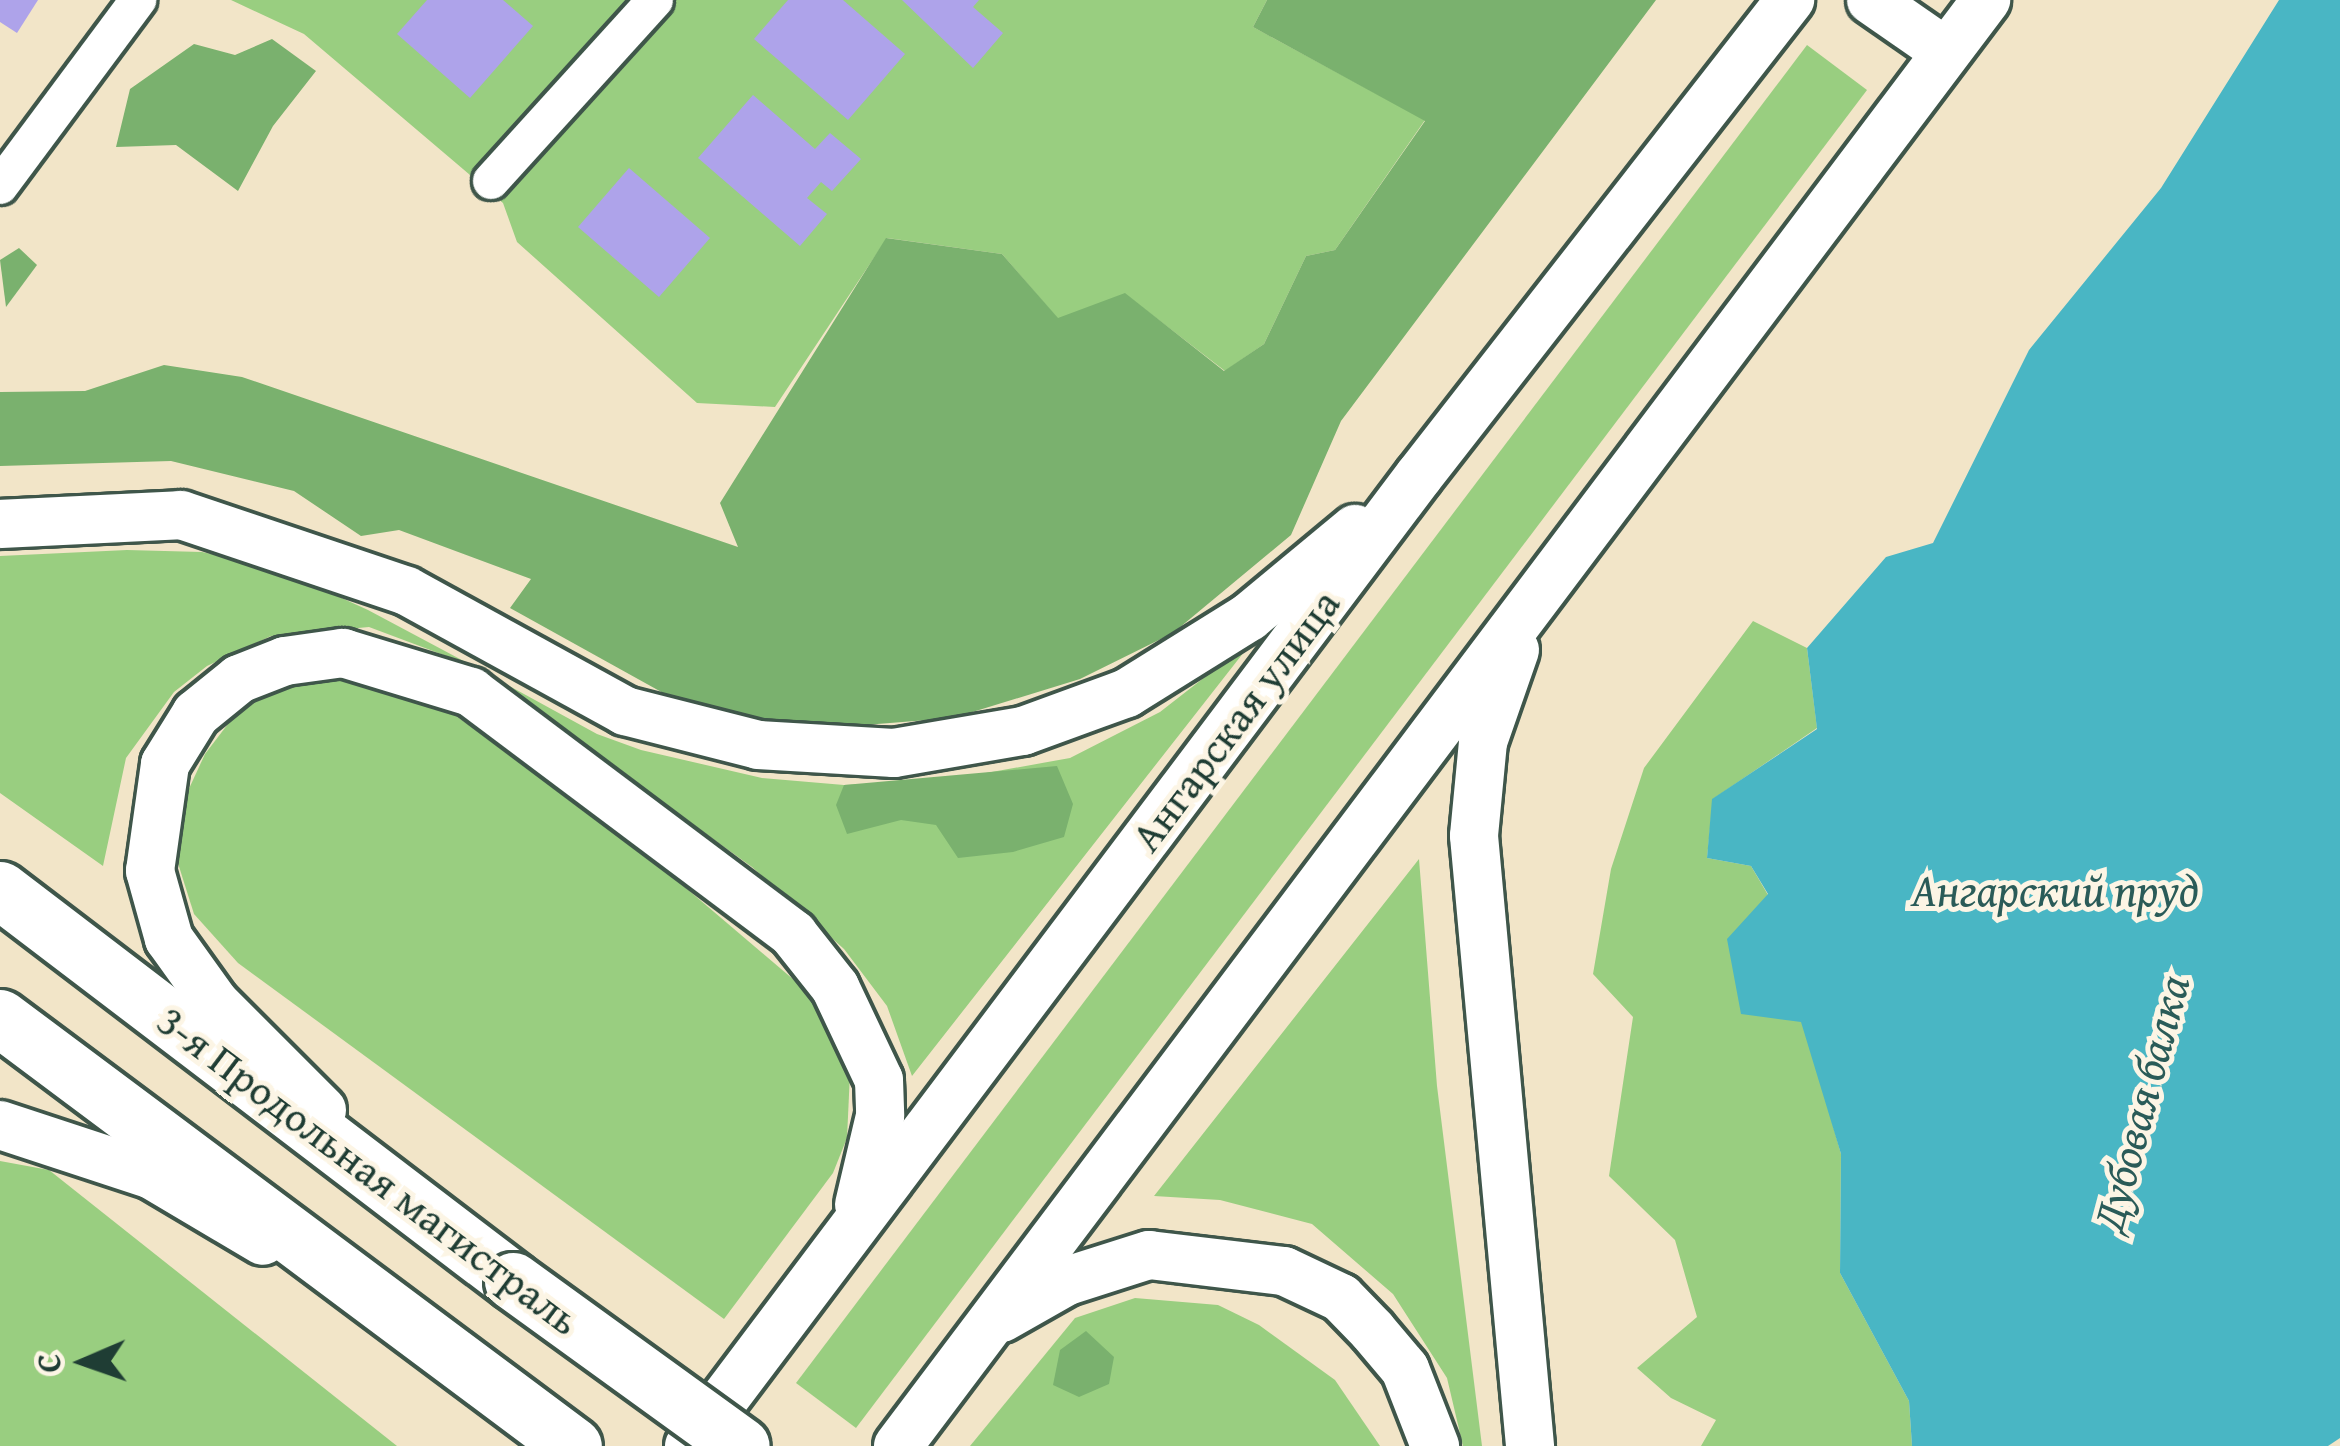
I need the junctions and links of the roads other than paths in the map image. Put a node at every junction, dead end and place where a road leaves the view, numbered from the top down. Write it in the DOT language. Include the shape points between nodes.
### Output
graph roads {
  1 [pos="138,0"];
  2 [pos="655,0"];
  3 [pos="1790,0"];
  4 [pos="1871,0"];
  5 [pos="1986,0"];
  6 [pos="1946,52"];
  7 [pos="491,181"];
  8 [pos="0,185"];
  9 [pos="1419,476"];
  10 [pos="0,524"];
  11 [pos="1554,570"];
  12 [pos="0,890"];
  13 [pos="0,1018"];
  14 [pos="0,1125"];
  15 [pos="831,1256"];
  16 [pos="513,1281"];
  17 [pos="988,1326"];
  18 [pos="455,1354"];
  19 [pos="573,1446"];
  20 [pos="689,1446"];
  21 [pos="741,1446"];
  22 [pos="898,1446"];
  23 [pos="1435,1446"];
  24 [pos="1530,1446"];
  1 -- 8 [label="street"];
  2 -- 7 [label="street"];
  3 -- 9 [label="main road, Ангарская улица"];
  4 -- 6 [label="main road"];
  5 -- 6 [label="main road"];
  6 -- 11 [label="main road"];
  9 -- 10 [label="main road" via="1249,616 1126,693 1023,731 894,753 758,746 625,711 406,591 181,515"];
  9 -- 15 [label="main road, Ангарская улица"];
  11 -- 17 [label="main road"];
  11 -- 24 [label="main road" via="1501,680 1483,742 1474,836"];
  12 -- 16 [label="highway, 3-я Продольная магистраль"];
  13 -- 18 [label="highway"];
  14 -- 18 [label="main road" via="152,1175"];
  15 -- 16 [label="main road" via="873,1158 879,1080 835,987 793,934 471,692 343,653 285,661 239,679 196,714 165,764 150,871 169,939 214,1003"];
  15 -- 20 [label="main road, Ангарская улица"];
  16 -- 21 [label="highway, 3-я Продольная магистраль, bridge"];
  17 -- 22 [label="main road"];
  17 -- 23 [label="main road" via="1067,1281 1149,1255 1284,1271 1341,1298 1372,1330 1405,1370"];
  18 -- 19 [label="highway"];
}
